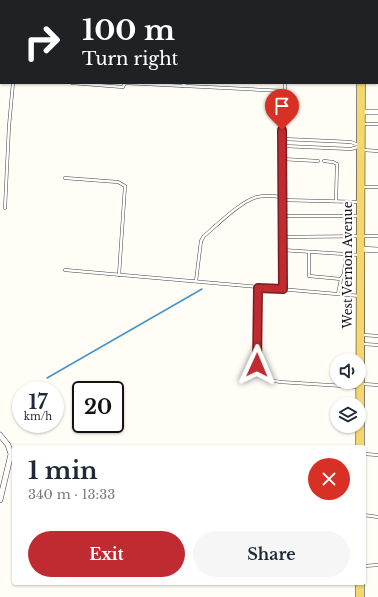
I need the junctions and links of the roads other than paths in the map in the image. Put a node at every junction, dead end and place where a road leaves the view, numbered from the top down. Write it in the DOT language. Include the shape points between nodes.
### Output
graph roads {
  1 [pos="13,84"];
  2 [pos="85,84"];
  3 [pos="124,84"];
  4 [pos="144,84"];
  5 [pos="184,84"];
  6 [pos="285,84"];
  7 [pos="361,84"];
  8 [pos="181,86"];
  9 [pos="284,91"];
  10 [pos="361,112"];
  11 [pos="378,112"];
  12 [pos="361,124"];
  13 [pos="378,124"];
  14 [pos="282,143"];
  15 [pos="361,148"];
  16 [pos="378,151"];
  17 [pos="282,159"];
  18 [pos="318,161"];
  19 [pos="324,161"];
  20 [pos="65,178"];
  21 [pos="360,187"];
  22 [pos="378,187"];
  23 [pos="282,198"];
  24 [pos="336,201"];
  25 [pos="360,202"];
  26 [pos="5,208"];
  27 [pos="282,216"];
  28 [pos="360,216"];
  29 [pos="360,236"];
  30 [pos="378,236"];
  31 [pos="282,237"];
  32 [pos="282,250"];
  33 [pos="378,250"];
  34 [pos="309,252"];
  35 [pos="360,252"];
  36 [pos="346,254"];
  37 [pos="65,270"];
  38 [pos="119,275"];
  39 [pos="341,279"];
  40 [pos="196,281"];
  41 [pos="258,288"];
  42 [pos="283,289"];
  43 [pos="338,294"];
  44 [pos="360,296"];
  45 [pos="360,335"];
  46 [pos="378,336"];
  47 [pos="360,344"];
  48 [pos="378,346"];
  49 [pos="360,353"];
  50 [pos="330,384"];
  51 [pos="378,384"];
  52 [pos="366,385"];
  53 [pos="360,389"];
  54 [pos="0,435"];
  55 [pos="360,445"];
  56 [pos="366,454"];
  57 [pos="378,455"];
  58 [pos="0,500"];
  59 [pos="366,515"];
  60 [pos="378,517"];
  61 [pos="378,565"];
  62 [pos="366,566"];
  63 [pos="360,585"];
  64 [pos="360,597"];
  1 -- 26 [label="lane"];
  2 -- 3 [label="lane" via="123,87"];
  4 -- 8 [label="lane"];
  5 -- 8 [label="lane"];
  6 -- 9 [label="lane"];
  7 -- 10 [label="main road, West Vernon Avenue"];
  8 -- 9 [label="lane"];
  9 -- 14 [label="lane"];
  10 -- 11 [label="street"];
  10 -- 12 [label="main road, West Vernon Avenue"];
  12 -- 13 [label="lane"];
  12 -- 15 [label="main road, West Vernon Avenue"];
  14 -- 15 [label="lane" via="284,146 325,149"];
  14 -- 15 [label="lane" via="284,139 351,142"];
  14 -- 17 [label="lane"];
  15 -- 16 [label="lane"];
  15 -- 21 [label="main road, West Vernon Avenue"];
  17 -- 18 [label="lane"];
  17 -- 23 [label="lane"];
  19 -- 24 [label="lane" via="337,164"];
  20 -- 38 [label="lane" via="118,182 125,186"];
  21 -- 22 [label="lane"];
  21 -- 25 [label="main road, West Vernon Avenue"];
  23 -- 24 [label="lane"];
  23 -- 27 [label="lane"];
  23 -- 40 [label="lane" via="253,198 204,236 200,246"];
  24 -- 25 [label="lane"];
  25 -- 28 [label="main road, West Vernon Avenue"];
  27 -- 28 [label="lane"];
  27 -- 31 [label="lane"];
  28 -- 29 [label="main road, West Vernon Avenue"];
  29 -- 30 [label="lane"];
  29 -- 31 [label="lane"];
  29 -- 35 [label="main road, West Vernon Avenue"];
  31 -- 32 [label="lane"];
  32 -- 34 [label="lane"];
  32 -- 42 [label="lane"];
  33 -- 35 [label="street"];
  34 -- 36 [label="lane"];
  34 -- 39 [label="lane" via="309,276"];
  35 -- 36 [label="lane"];
  35 -- 44 [label="main road, West Vernon Avenue"];
  36 -- 39 [label="lane"];
  37 -- 38 [label="lane"];
  38 -- 40 [label="lane"];
  39 -- 43 [label="lane"];
  40 -- 41 [label="lane"];
  41 -- 42 [label="lane"];
  41 -- 50 [label="lane" via="257,365 261,374 269,380 280,382"];
  42 -- 43 [label="lane"];
  43 -- 44 [label="lane"];
  44 -- 45 [label="main road, West Vernon Avenue"];
  45 -- 46 [label="lane"];
  45 -- 47 [label="main road, West Vernon Avenue"];
  47 -- 48 [label="lane"];
  47 -- 49 [label="main road, West Vernon Avenue"];
  51 -- 52 [label="lane"];
  53 -- 55 [label="main road, West Vernon Avenue"];
  54 -- 58 [label="street" via="11,454"];
  56 -- 57 [label="lane"];
  59 -- 60 [label="lane"];
  61 -- 62 [label="lane"];
  63 -- 64 [label="main road"];
}
